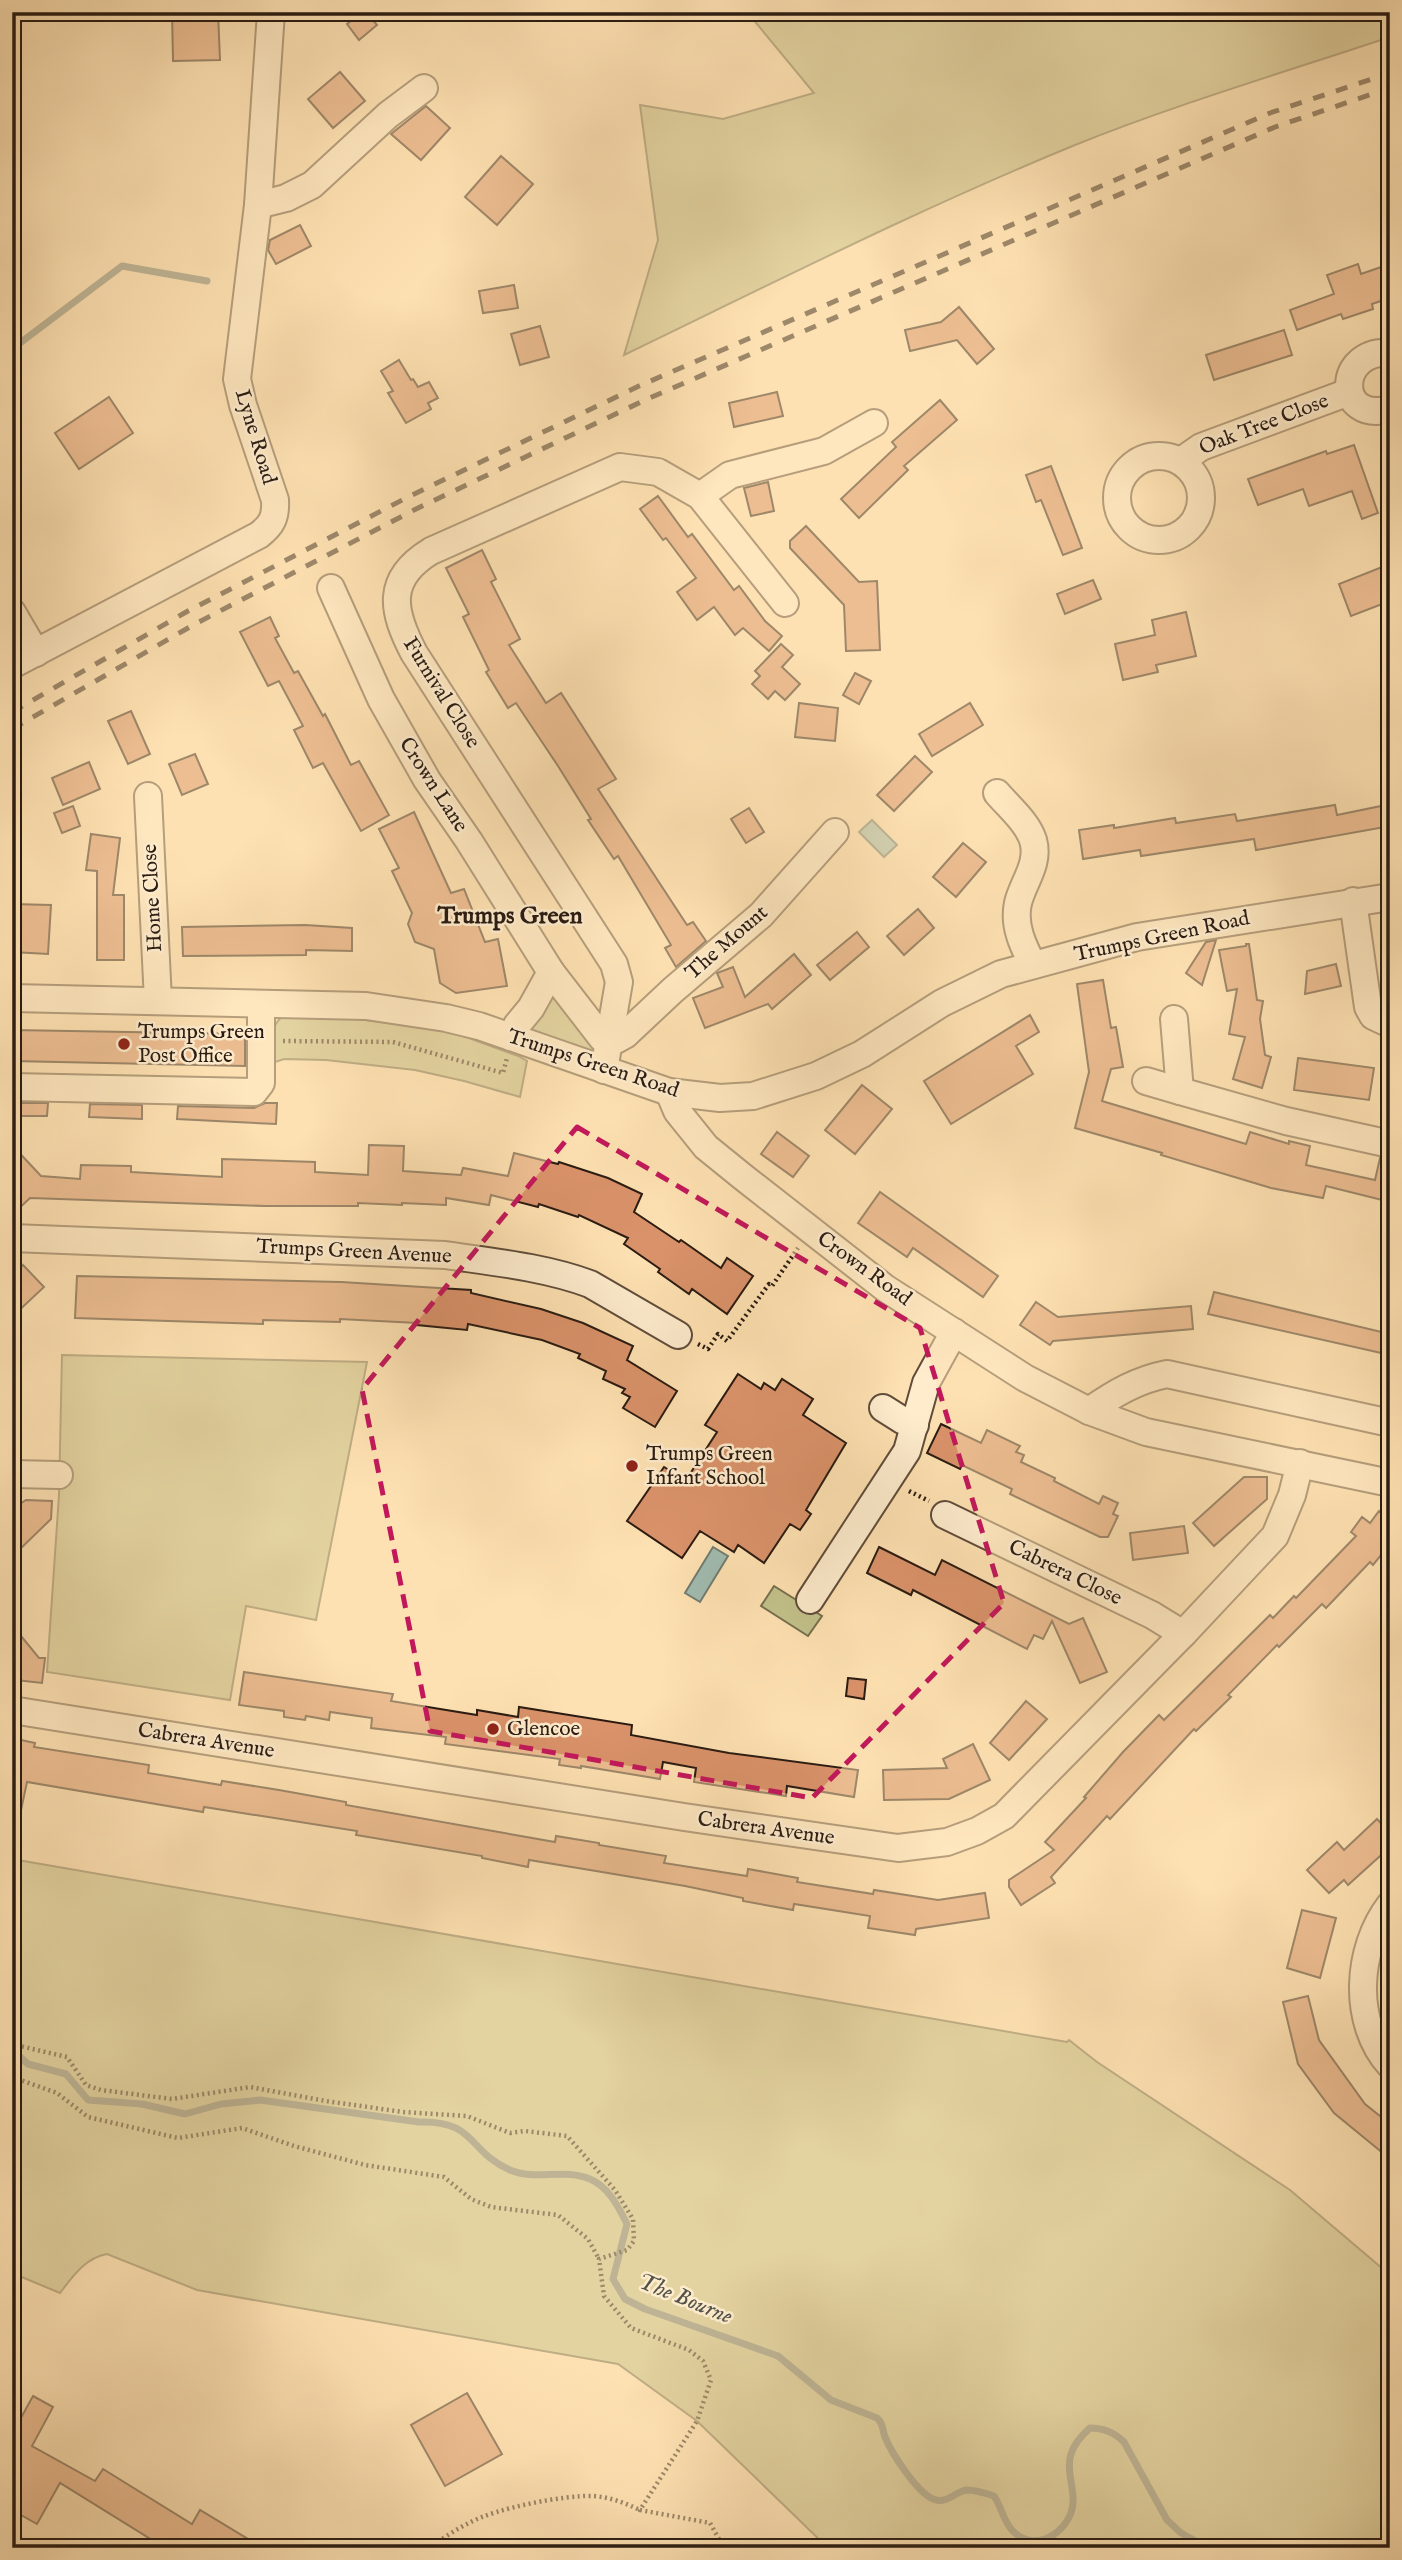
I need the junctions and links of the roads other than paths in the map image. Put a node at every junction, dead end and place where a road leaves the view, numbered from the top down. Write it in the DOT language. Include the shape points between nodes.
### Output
graph roads {
  1 [pos="271,12"];
  2 [pos="424,88"];
  3 [pos="258,205"];
  4 [pos="1390,353"];
  5 [pos="1349,392"];
  6 [pos="1390,409"];
  7 [pos="874,423"];
  8 [pos="1181,461"];
  9 [pos="700,496"];
  10 [pos="331,588"];
  11 [pos="785,603"];
  12 [pos="12,612"];
  13 [pos="36,653"];
  14 [pos="12,665"];
  15 [pos="997,793"];
  16 [pos="148,796"];
  17 [pos="835,832"];
  18 [pos="1390,897"];
  19 [pos="1353,901"];
  20 [pos="1033,965"];
  21 [pos="551,972"];
  22 [pos="12,998"];
  23 [pos="158,1001"];
  24 [pos="261,1005"];
  25 [pos="1174,1019"];
  26 [pos="1390,1024"];
  27 [pos="513,1038"];
  28 [pos="607,1040"];
  29 [pos="604,1070"];
  30 [pos="1146,1081"];
  31 [pos="12,1087"];
  32 [pos="1180,1091"];
  33 [pos="669,1092"];
  34 [pos="1390,1144"];
  35 [pos="12,1238"];
  36 [pos="954,1332"];
  37 [pos="678,1335"];
  38 [pos="883,1408"];
  39 [pos="1089,1411"];
  40 [pos="1390,1423"];
  41 [pos="915,1425"];
  42 [pos="1300,1463"];
  43 [pos="12,1474"];
  44 [pos="58,1475"];
  45 [pos="1390,1483"];
  46 [pos="944,1516"];
  47 [pos="810,1600"];
  48 [pos="1184,1634"];
  49 [pos="12,1710"];
  50 [pos="1390,1905"];
  51 [pos="1390,2065"];
  1 -- 3 [label="street, Lyne Road"];
  2 -- 3 [label="street" via="312,185"];
  3 -- 13 [label="street, Lyne Road" via="237,379 276,515 259,535"];
  4 -- 5 [label="street, Oak Tree Close" via="1362,361 1350,375"];
  5 -- 6 [label="street, Oak Tree Close" via="1366,408"];
  5 -- 8 [label="street, Oak Tree Close" via="1201,447"];
  7 -- 9 [label="street" via="824,451 730,475"];
  9 -- 11 [label="street, Furnival Close"];
  9 -- 28 [label="street, Furnival Close" via="658,472 620,467 431,551 404,572 399,585 400,621 414,653 614,964 619,982"];
  10 -- 21 [label="street, Crown Lane" via="393,723"];
  12 -- 13 [label="street"];
  13 -- 14 [label="street, Lyne Road"];
  15 -- 20 [label="street" via="1033,841 1033,866 1017,915 1019,934"];
  16 -- 23 [label="street, Home Close"];
  17 -- 28 [label="street, The Mount" via="761,915 625,1035"];
  18 -- 19 [label="street, Trumps Green Road"];
  19 -- 20 [label="street, Trumps Green Road" via="1137,937"];
  19 -- 26 [label="street" via="1368,1007 1373,1016"];
  20 -- 33 [label="street, Trumps Green Road" via="970,988 816,1076 753,1096 720,1098"];
  21 -- 27 [label="street"];
  21 -- 28 [label="street, Crown Lane" via="597,1034"];
  22 -- 23 [label="street, Trumps Green Road"];
  23 -- 24 [label="street, Trumps Green Road"];
  24 -- 27 [label="street, Trumps Green Road" via="366,1006 446,1018"];
  24 -- 31 [label="street" via="261,1083 254,1092"];
  25 -- 32 [label="street"];
  27 -- 29 [label="street, Trumps Green Road"];
  28 -- 29 [label="street, Furnival Close"];
  29 -- 33 [label="street, Trumps Green Road"];
  30 -- 32 [label="street"];
  32 -- 34 [label="street"];
  33 -- 36 [label="street, Crown Road" via="677,1111 706,1147 885,1287"];
  35 -- 37 [label="street, Trumps Green Avenue" via="445,1255 496,1262 590,1284"];
  36 -- 39 [label="street, Crown Road" via="1025,1378"];
  36 -- 41 [label="street" via="926,1383"];
  38 -- 41 [label="street"];
  39 -- 40 [label="street" via="1119,1390 1167,1374"];
  39 -- 42 [label="street, Crown Road" via="1146,1432"];
  41 -- 47 [label="street" via="890,1481"];
  42 -- 45 [label="street, Crown Road"];
  42 -- 48 [label="street, Cabrera Avenue" via="1275,1536"];
  43 -- 44 [label="street"];
  46 -- 48 [label="street, Cabrera Close"];
  48 -- 49 [label="street, Cabrera Avenue" via="1003,1816 967,1835 922,1847 898,1848 684,1817"];
  50 -- 51 [label="street" via="1369,1947 1363,1993 1368,2027"];
}
